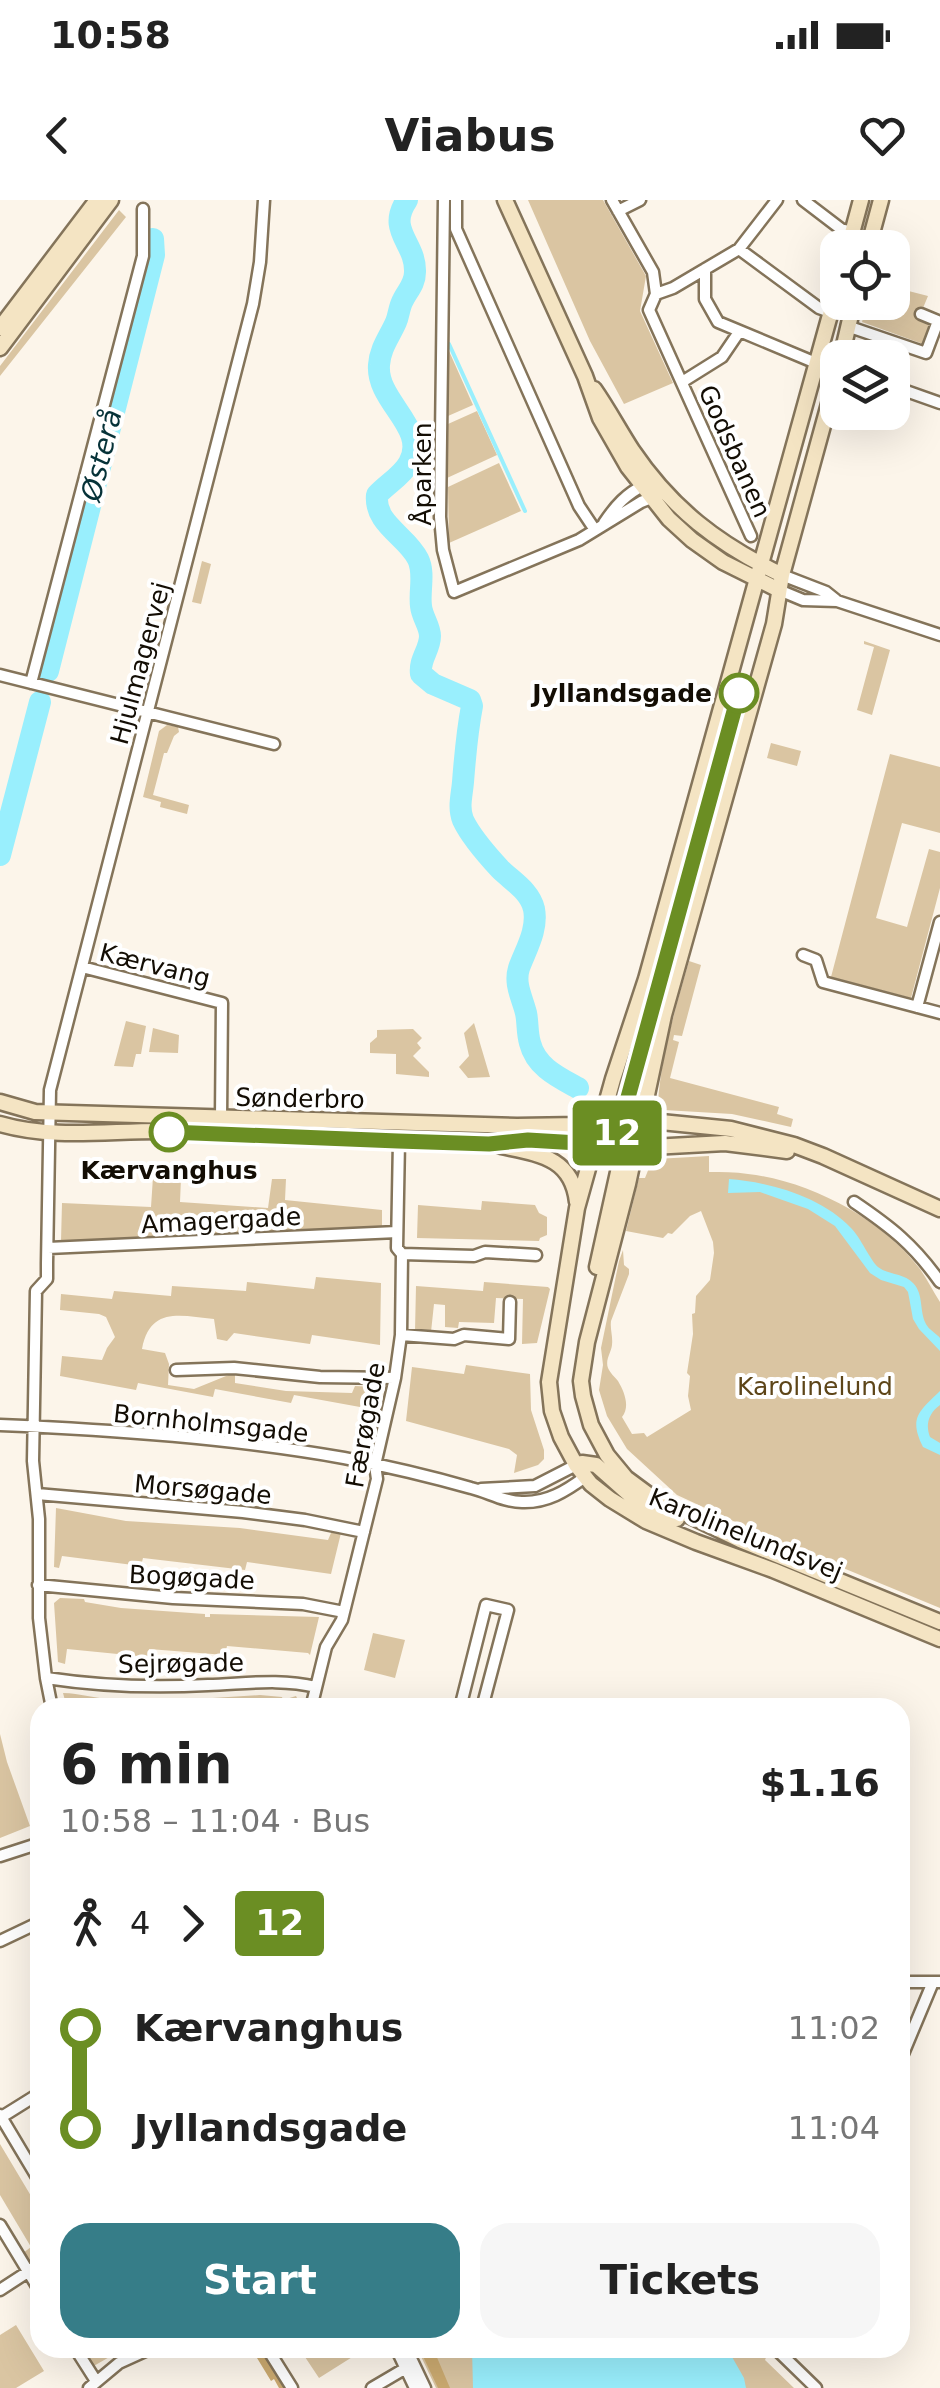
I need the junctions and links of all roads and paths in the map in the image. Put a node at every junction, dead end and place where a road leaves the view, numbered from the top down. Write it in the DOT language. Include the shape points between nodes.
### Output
graph roads {
  1 [pos="97,200"];
  2 [pos="111,200"];
  3 [pos="264,200"];
  4 [pos="444,200"];
  5 [pos="456,200"];
  6 [pos="505,200"];
  7 [pos="640,200"];
  8 [pos="777,200"];
  9 [pos="803,200"];
  10 [pos="861,200"];
  11 [pos="881,200"];
  12 [pos="615,205"];
  13 [pos="143,208"];
  14 [pos="847,230"];
  15 [pos="853,230"];
  16 [pos="873,230"];
  17 [pos="739,249"];
  18 [pos="705,269"];
  19 [pos="656,294"];
  20 [pos="820,308"];
  21 [pos="921,314"];
  22 [pos="828,320"];
  23 [pos="849,320"];
  24 [pos="847,326"];
  25 [pos="0,328"];
  26 [pos="739,332"];
  27 [pos="844,340"];
  28 [pos="0,348"];
  29 [pos="816,364"];
  30 [pos="682,382"];
  31 [pos="910,392"];
  32 [pos="940,403"];
  33 [pos="822,430"];
  34 [pos="653,489"];
  35 [pos="599,527"];
  36 [pos="751,536"];
  37 [pos="759,571"];
  38 [pos="781,582"];
  39 [pos="940,635"];
  40 [pos="0,675"];
  41 [pos="30,684"];
  42 [pos="148,712"];
  43 [pos="274,744"];
  44 [pos="940,922"];
  45 [pos="803,954"];
  46 [pos="82,967"];
  47 [pos="917,1007"];
  48 [pos="940,1013"];
  49 [pos="0,1102"];
  50 [pos="50,1112"];
  51 [pos="221,1118"];
  52 [pos="641,1120"];
  53 [pos="600,1123"];
  54 [pos="0,1124"];
  55 [pos="50,1134"];
  56 [pos="398,1141"];
  57 [pos="626,1141"];
  58 [pos="489,1144"];
  59 [pos="594,1144"];
  60 [pos="854,1202"];
  61 [pos="577,1208"];
  62 [pos="940,1212"];
  63 [pos="397,1232"];
  64 [pos="48,1248"];
  65 [pos="402,1254"];
  66 [pos="536,1255"];
  67 [pos="940,1282"];
  68 [pos="510,1302"];
  69 [pos="400,1335"];
  70 [pos="176,1370"];
  71 [pos="395,1378"];
  72 [pos="0,1425"];
  73 [pos="34,1427"];
  74 [pos="601,1444"];
  75 [pos="374,1465"];
  76 [pos="596,1465"];
  77 [pos="580,1471"];
  78 [pos="475,1489"];
  79 [pos="37,1494"];
  80 [pos="364,1532"];
  81 [pos="740,1540"];
  82 [pos="38,1585"];
  83 [pos="344,1612"];
  84 [pos="940,1622"];
  85 [pos="940,1639"];
  86 [pos="46,1678"];
  87 [pos="316,1687"];
  88 [pos="50,1698"];
  89 [pos="313,1698"];
  90 [pos="463,1698"];
  91 [pos="485,1698"];
  92 [pos="30,1846"];
  93 [pos="0,1856"];
  94 [pos="30,1927"];
  95 [pos="0,1941"];
  96 [pos="934,1985"];
  97 [pos="910,2039"];
  98 [pos="30,2098"];
  99 [pos="0,2117"];
  100 [pos="30,2166"];
  101 [pos="0,2226"];
  102 [pos="28,2272"];
  103 [pos="30,2275"];
  104 [pos="0,2290"];
  105 [pos="80,2358"];
  106 [pos="130,2358"];
  107 [pos="273,2358"];
  108 [pos="401,2358"];
  109 [pos="411,2358"];
  110 [pos="788,2358"];
  111 [pos="406,2368"];
  112 [pos="92,2385"];
  113 [pos="292,2388"];
  114 [pos="372,2388"];
  115 [pos="415,2388"];
  116 [pos="425,2388"];
  117 [pos="816,2388"];
  1 -- 25 [label="main road"];
  2 -- 28 [label="main road"];
  3 -- 42 [label="street, Hjulmagervej" via="253,304"];
  4 -- 35 [label="street, Åparken" via="440,517 454,592"];
  5 -- 35 [label="street" via="456,229 579,506"];
  6 -- 34 [label="main road" via="584,376"];
  7 -- 12 [label="street, Godsbanen"];
  8 -- 17 [label="street"];
  9 -- 14 [label="street"];
  10 -- 15 [label="main road"];
  11 -- 16 [label="main road"];
  12 -- 19 [label="street, Godsbanen" via="653,272"];
  13 -- 41 [label="street" via="142,256"];
  17 -- 18 [label="street"];
  17 -- 20 [label="street"];
  18 -- 19 [label="street"];
  18 -- 26 [label="street" via="712,313"];
  19 -- 30 [label="street, Godsbanen" via="649,310"];
  21 -- 24 [label="street" via="938,320 926,353"];
  22 -- 29 [label="main road"];
  23 -- 24 [label="main road"];
  24 -- 27 [label="main road"];
  26 -- 29 [label="street"];
  26 -- 30 [label="street, Godsbanen" via="722,357"];
  29 -- 37 [label="main road"];
  30 -- 36 [label="street, Godsbanen"];
  31 -- 32 [label="street"];
  33 -- 38 [label="main road"];
  34 -- 35 [label="street, Åparken" via="618,502"];
  34 -- 37 [label="main road"];
  37 -- 38 [label="main road"];
  37 -- 53 [label="main road"];
  38 -- 39 [label="street" via="803,600 837,601"];
  38 -- 52 [label="main road"];
  40 -- 41 [label="street"];
  41 -- 42 [label="street"];
  42 -- 43 [label="street"];
  42 -- 46 [label="street, Hjulmagervej"];
  44 -- 47 [label="street"];
  45 -- 47 [label="street" via="816,960 822,982"];
  46 -- 50 [label="street, Hjulmagervej"];
  46 -- 51 [label="street, Kærvang" via="222,1003"];
  47 -- 48 [label="street"];
  49 -- 50 [label="main road, Sønderbro"];
  50 -- 51 [label="main road, Sønderbro"];
  50 -- 55 [label="street, Hjulmagervej"];
  51 -- 53 [label="main road, Sønderbro"];
  52 -- 53 [label="main road, Sønderbro"];
  52 -- 57 [label="main road"];
  52 -- 62 [label="main road, Sønderbro" via="712,1126 794,1145"];
  53 -- 57 [label="main road"];
  53 -- 59 [label="main road"];
  54 -- 55 [label="main road, Sønderbro"];
  55 -- 56 [label="main road, Sønderbro"];
  55 -- 64 [label="street, Hjulmagervej"];
  56 -- 58 [label="main road, Sønderbro"];
  56 -- 63 [label="street, Færøgade"];
  57 -- 59 [label="main road, Sønderbro"];
  57 -- 62 [label="main road, Sønderbro" via="652,1148 725,1143 780,1150"];
  57 -- 74 [label="main road, Karolinelundsvej" via="581,1381"];
  58 -- 59 [label="main road, Sønderbro"];
  58 -- 61 [label="main road" via="556,1162 574,1186"];
  59 -- 61 [label="main road, Karolinelundsvej"];
  60 -- 67 [label="street" via="896,1230"];
  61 -- 77 [label="main road, Karolinelundsvej" via="549,1382 556,1425"];
  63 -- 64 [label="street, Amagergade"];
  63 -- 65 [label="street, Færøgade"];
  64 -- 73 [label="street, Hjulmagervej" via="46,1278 36,1291"];
  65 -- 66 [label="street"];
  65 -- 69 [label="street, Færøgade"];
  68 -- 69 [label="street" via="509,1340"];
  69 -- 71 [label="street, Færøgade"];
  70 -- 71 [label="street"];
  71 -- 75 [label="street, Færøgade"];
  72 -- 73 [label="street, Bornholmsgade"];
  73 -- 75 [label="street, Bornholmsgade" via="214,1440"];
  73 -- 79 [label="street, Hjulmagervej"];
  74 -- 76 [label="main road"];
  74 -- 81 [label="main road, Karolinelundsvej" via="640,1489"];
  75 -- 78 [label="street, Bornholmsgade"];
  75 -- 80 [label="street, Færøgade" via="377,1479"];
  76 -- 77 [label="main road"];
  76 -- 81 [label="main road" via="662,1514"];
  77 -- 78 [label="street, Bornholmsgade" via="536,1486"];
  77 -- 78 [label="street, Bornholmsgade" via="556,1496 534,1502"];
  77 -- 85 [label="main road, Karolinelundsvej" via="610,1499 662,1528"];
  79 -- 80 [label="street, Morsøgade" via="243,1512"];
  79 -- 82 [label="street, Hjulmagervej"];
  80 -- 83 [label="street, Færøgade"];
  81 -- 84 [label="main road, Karolinelundsvej"];
  82 -- 83 [label="street, Bogøgade"];
  82 -- 86 [label="street, Hjulmagervej"];
  83 -- 87 [label="street, Færøgade"];
  86 -- 87 [label="street, Sejrøgade"];
  86 -- 88 [label="street, Hjulmagervej"];
  87 -- 89 [label="street, Færøgade"];
  90 -- 91 [label="street" via="486,1605 508,1610"];
  92 -- 93 [label="street"];
  94 -- 95 [label="street"];
  96 -- 97 [label="street"];
  98 -- 99 [label="street"];
  99 -- 100 [label="street"];
  101 -- 102 [label="street"];
  102 -- 103 [label="street"];
  102 -- 104 [label="street"];
  105 -- 112 [label="street"];
  106 -- 112 [label="street"];
  107 -- 113 [label="street"];
  108 -- 111 [label="street"];
  109 -- 116 [label="street"];
  110 -- 117 [label="street"];
  111 -- 114 [label="street"];
  111 -- 115 [label="street"];
}
